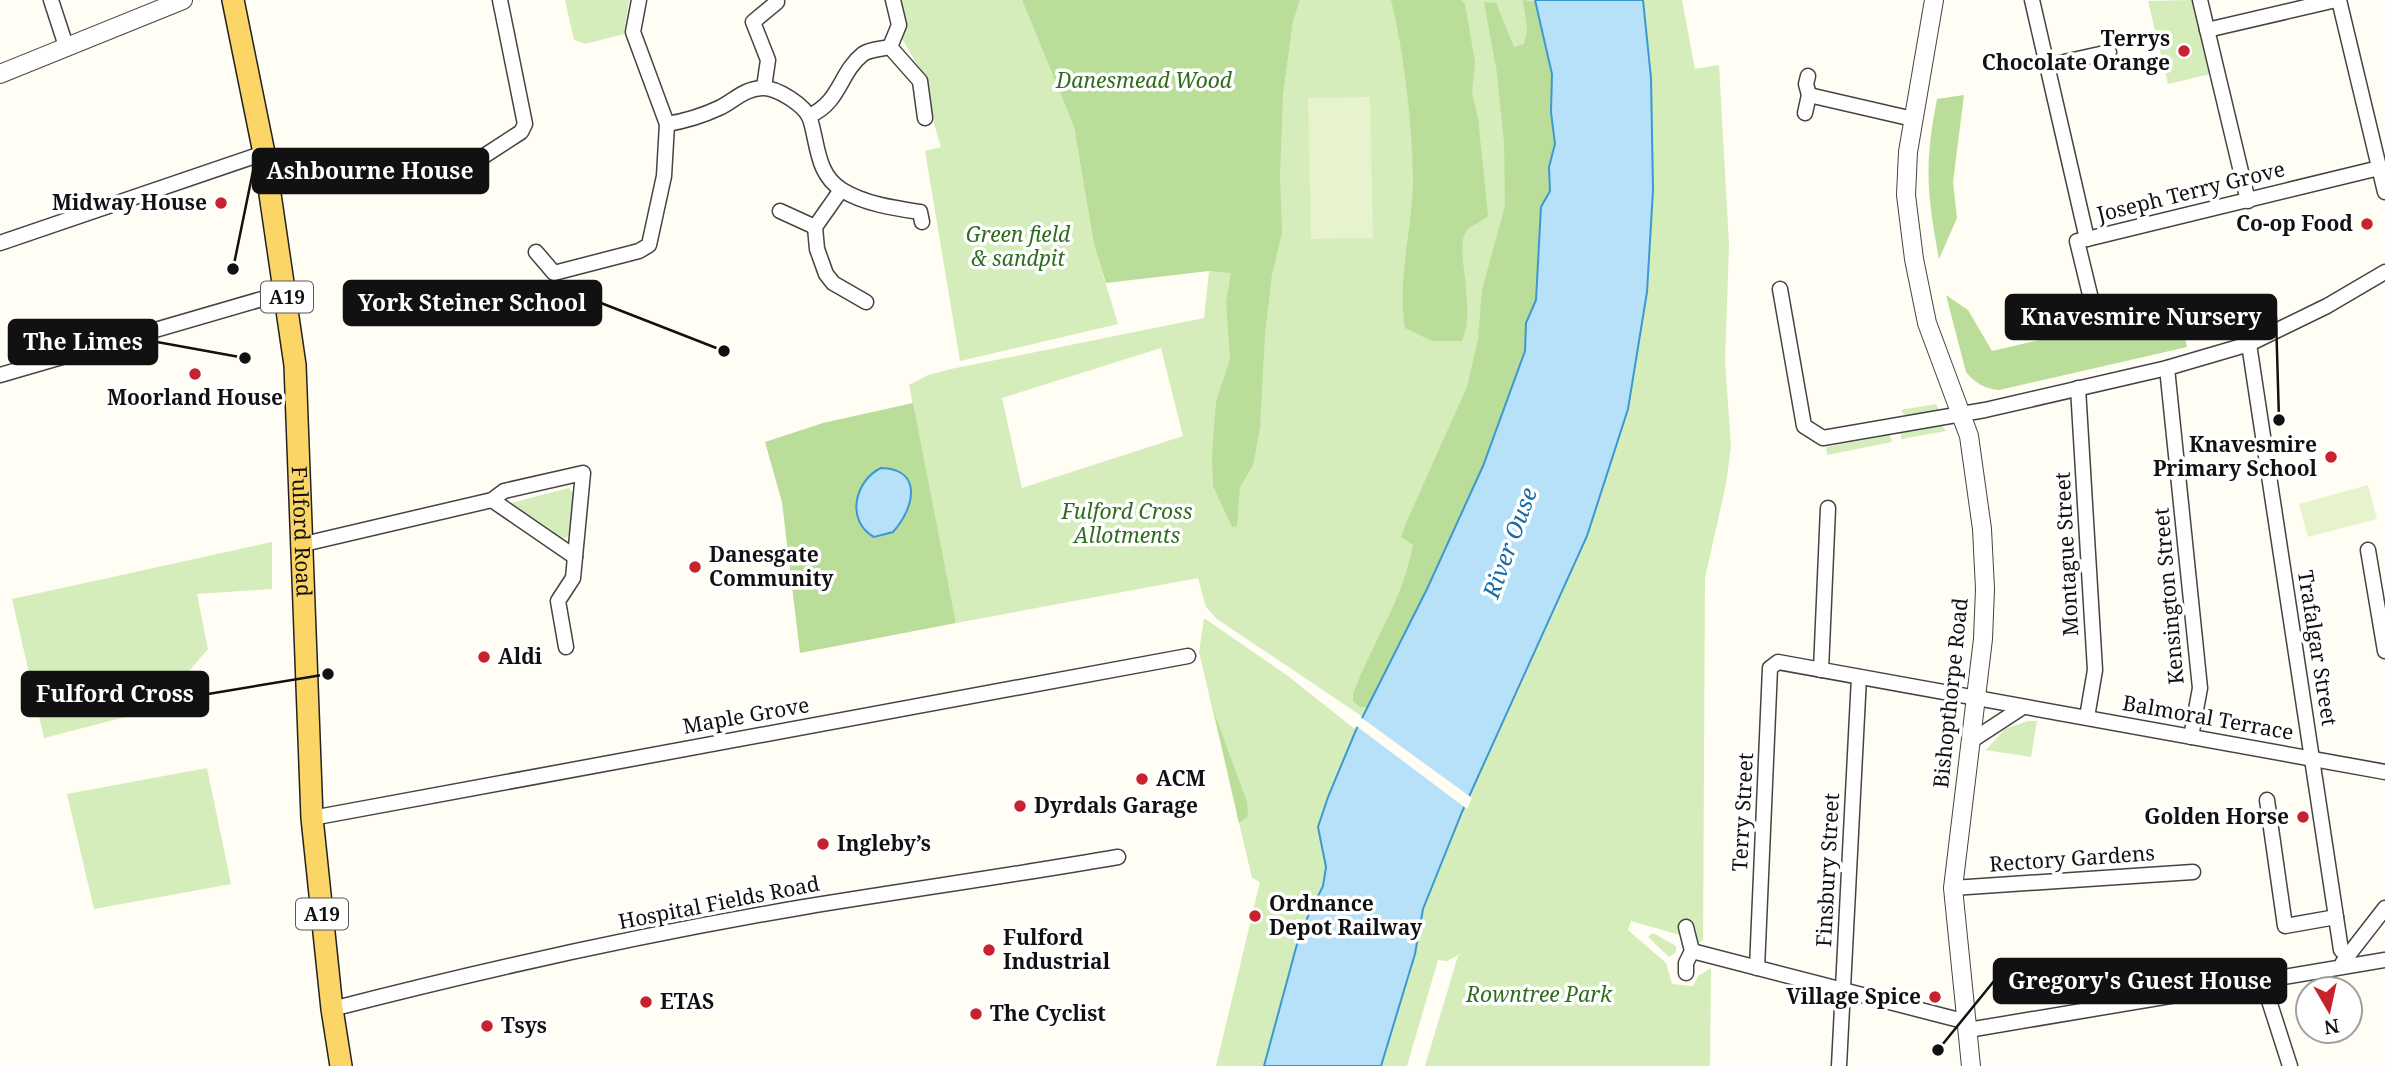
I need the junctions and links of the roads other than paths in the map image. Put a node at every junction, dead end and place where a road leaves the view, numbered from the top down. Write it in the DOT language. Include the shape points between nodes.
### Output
graph roads {
  1 [pos="51,0"];
  2 [pos="183,0"];
  3 [pos="233,0"];
  4 [pos="500,0"];
  5 [pos="639,0"];
  6 [pos="893,0"];
  7 [pos="1934,0"];
  8 [pos="2032,0"];
  9 [pos="2200,0"];
  10 [pos="2338,0"];
  11 [pos="777,2"];
  12 [pos="2207,30"];
  13 [pos="66,46"];
  14 [pos="890,47"];
  15 [pos="2109,52"];
  16 [pos="2046,66"];
  17 [pos="0,74"];
  18 [pos="1808,76"];
  19 [pos="764,87"];
  20 [pos="1810,95"];
  21 [pos="1805,113"];
  22 [pos="809,116"];
  23 [pos="925,118"];
  24 [pos="1913,118"];
  25 [pos="667,124"];
  26 [pos="264,153"];
  27 [pos="2379,168"];
  28 [pos="464,169"];
  29 [pos="841,190"];
  30 [pos="2385,192"];
  31 [pos="2248,201"];
  32 [pos="780,211"];
  33 [pos="922,222"];
  34 [pos="815,227"];
  35 [pos="2087,239"];
  36 [pos="0,243"];
  37 [pos="536,252"];
  38 [pos="2385,272"];
  39 [pos="1780,289"];
  40 [pos="286,292"];
  41 [pos="866,302"];
  42 [pos="2093,307"];
  43 [pos="2249,344"];
  44 [pos="2167,368"];
  45 [pos="0,375"];
  46 [pos="2078,388"];
  47 [pos="1963,415"];
  48 [pos="492,500"];
  49 [pos="1828,508"];
  50 [pos="304,544"];
  51 [pos="2368,550"];
  52 [pos="575,557"];
  53 [pos="2380,591"];
  54 [pos="566,647"];
  55 [pos="2385,651"];
  56 [pos="1188,656"];
  57 [pos="1778,662"];
  58 [pos="1821,670"];
  59 [pos="1858,677"];
  60 [pos="1975,699"];
  61 [pos="2023,707"];
  62 [pos="2087,718"];
  63 [pos="2192,737"];
  64 [pos="1970,741"];
  65 [pos="2312,759"];
  66 [pos="2385,772"];
  67 [pos="2267,800"];
  68 [pos="313,818"];
  69 [pos="1118,857"];
  70 [pos="2193,872"];
  71 [pos="1953,888"];
  72 [pos="2385,908"];
  73 [pos="2336,917"];
  74 [pos="1686,927"];
  75 [pos="1692,951"];
  76 [pos="2348,956"];
  77 [pos="2385,960"];
  78 [pos="1757,968"];
  79 [pos="2337,969"];
  80 [pos="1686,972"];
  81 [pos="2263,982"];
  82 [pos="1843,990"];
  83 [pos="331,1009"];
  84 [pos="1968,1026"];
  85 [pos="341,1066"];
  86 [pos="1839,1066"];
  87 [pos="1970,1066"];
  88 [pos="2290,1066"];
  1 -- 13 [label="street"];
  2 -- 13 [label="street"];
  3 -- 26 [label="main road, Fulford Road / A19"];
  4 -- 28 [label="street" via="525,124 521,132"];
  5 -- 25 [label="street" via="633,32"];
  6 -- 14 [label="street" via="899,25"];
  7 -- 24 [label="street, Bishopthorpe Road"];
  8 -- 16 [label="street, Joseph Terry Grove"];
  9 -- 12 [label="street"];
  10 -- 12 [label="street"];
  10 -- 27 [label="street"];
  11 -- 19 [label="street" via="749,20 768,60"];
  12 -- 31 [label="street"];
  13 -- 17 [label="street"];
  14 -- 22 [label="street" via="865,52 847,72 838,93"];
  14 -- 23 [label="street" via="920,81"];
  15 -- 16 [label="street"];
  16 -- 35 [label="street, Joseph Terry Grove"];
  18 -- 20 [label="street"];
  19 -- 22 [label="street" via="789,97"];
  19 -- 25 [label="street" via="740,93 720,108 689,120"];
  20 -- 21 [label="street"];
  20 -- 24 [label="street"];
  22 -- 29 [label="street" via="814,148 825,172"];
  24 -- 47 [label="street, Bishopthorpe Road" via="1906,195 1914,259 1932,340"];
  25 -- 37 [label="street" via="664,176 649,244 639,251 554,273"];
  26 -- 36 [label="street"];
  26 -- 40 [label="main road, Fulford Road / A19"];
  27 -- 30 [label="street"];
  27 -- 31 [label="street, Joseph Terry Grove"];
  29 -- 33 [label="street" via="880,206 920,212"];
  29 -- 34 [label="street"];
  31 -- 35 [label="street, Joseph Terry Grove"];
  32 -- 34 [label="street"];
  34 -- 41 [label="street" via="826,274"];
  35 -- 42 [label="street" via="2077,241"];
  38 -- 43 [label="street"];
  39 -- 47 [label="street" via="1804,426 1823,438"];
  40 -- 45 [label="street"];
  40 -- 50 [label="main road, Fulford Road / A19"];
  43 -- 44 [label="street"];
  43 -- 65 [label="street, Trafalgar Street"];
  44 -- 46 [label="street"];
  44 -- 63 [label="street, Kensington Street" via="2200,688"];
  46 -- 47 [label="street"];
  46 -- 62 [label="street, Montague Street" via="2095,670"];
  47 -- 60 [label="street, Bishopthorpe Road" via="1978,486 1985,589"];
  48 -- 50 [label="street"];
  48 -- 52 [label="street"];
  48 -- 52 [label="street" via="504,491 583,473"];
  49 -- 58 [label="street"];
  50 -- 68 [label="main road, Fulford Road / A19"];
  51 -- 53 [label="street"];
  52 -- 54 [label="street" via="573,578 558,601"];
  53 -- 55 [label="street"];
  56 -- 68 [label="street, Maple Grove"];
  57 -- 58 [label="street, Balmoral Terrace"];
  57 -- 78 [label="street, Terry Street" via="1770,668"];
  58 -- 59 [label="street, Balmoral Terrace"];
  59 -- 60 [label="street, Balmoral Terrace"];
  59 -- 82 [label="street, Finsbury Street"];
  60 -- 61 [label="street, Balmoral Terrace"];
  60 -- 64 [label="street, Bishopthorpe Road"];
  61 -- 62 [label="street, Balmoral Terrace"];
  61 -- 64 [label="street"];
  62 -- 63 [label="street, Balmoral Terrace"];
  63 -- 65 [label="street, Balmoral Terrace"];
  64 -- 71 [label="street, Bishopthorpe Road"];
  65 -- 66 [label="street, Balmoral Terrace"];
  65 -- 73 [label="street, Trafalgar Street"];
  67 -- 73 [label="street" via="2285,926"];
  68 -- 83 [label="main road, Fulford Road / A19"];
  69 -- 83 [label="street, Hospital Fields Road" via="700,927"];
  70 -- 71 [label="street, Rectory Gardens"];
  71 -- 84 [label="street, Bishopthorpe Road"];
  72 -- 76 [label="street"];
  73 -- 76 [label="street, Trafalgar Street" via="2341,950"];
  74 -- 75 [label="street"];
  75 -- 78 [label="street"];
  75 -- 80 [label="street"];
  76 -- 79 [label="street"];
  77 -- 79 [label="street"];
  78 -- 82 [label="street"];
  79 -- 81 [label="street"];
  81 -- 84 [label="street"];
  81 -- 88 [label="street"];
  82 -- 84 [label="street"];
  82 -- 86 [label="street, Finsbury Street"];
  83 -- 85 [label="main road, Fulford Road / A19"];
  84 -- 87 [label="street, Bishopthorpe Road"];
}
